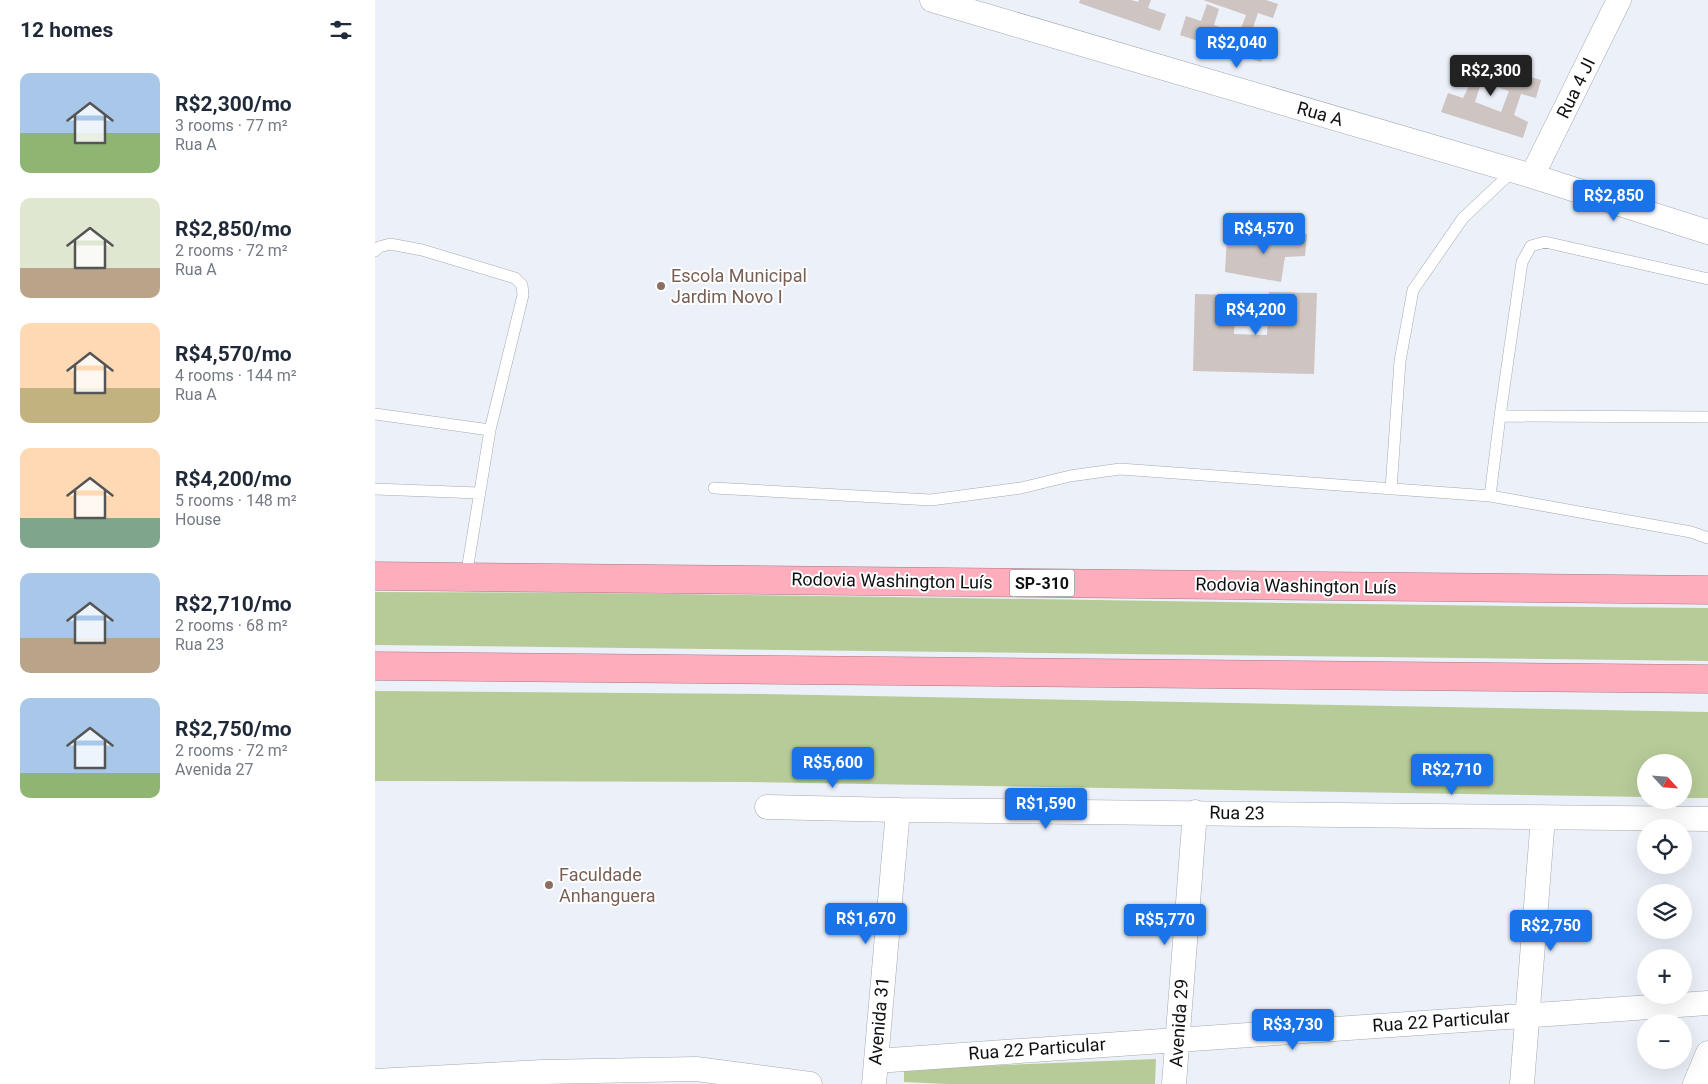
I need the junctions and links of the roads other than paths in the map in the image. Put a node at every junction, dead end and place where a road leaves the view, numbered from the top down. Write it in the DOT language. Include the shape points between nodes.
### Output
graph roads {
  1 [pos="932,0"];
  2 [pos="1619,0"];
  3 [pos="1523,173"];
  4 [pos="1708,232"];
  5 [pos="375,250"];
  6 [pos="1708,279"];
  7 [pos="375,414"];
  8 [pos="1500,416"];
  9 [pos="1708,416"];
  10 [pos="490,430"];
  11 [pos="714,488"];
  12 [pos="375,489"];
  13 [pos="1391,489"];
  14 [pos="479,493"];
  15 [pos="1490,496"];
  16 [pos="1708,538"];
  17 [pos="375,576"];
  18 [pos="466,577"];
  19 [pos="1708,590"];
  20 [pos="375,666"];
  21 [pos="1708,678"];
  22 [pos="767,807"];
  23 [pos="898,810"];
  24 [pos="1195,812"];
  25 [pos="1543,816"];
  26 [pos="1708,819"];
  27 [pos="1708,1003"];
  28 [pos="1527,1016"];
  29 [pos="1177,1040"];
  30 [pos="1708,1053"];
  31 [pos="875,1061"];
  32 [pos="543,1078"];
  33 [pos="375,1081"];
  34 [pos="810,1084"];
  35 [pos="874,1084"];
  36 [pos="1174,1084"];
  37 [pos="1522,1084"];
  38 [pos="1695,1084"];
  1 -- 3 [label="street, Rua A"];
  2 -- 3 [label="street, Rua 4 JI"];
  3 -- 4 [label="street, Rua A"];
  3 -- 13 [label="lane" via="1463,218 1413,290 1400,361"];
  5 -- 10 [label="lane" via="390,244 422,250 515,278 522,285 523,295"];
  6 -- 8 [label="lane" via="1545,242 1531,246 1522,262"];
  7 -- 10 [label="lane"];
  8 -- 9 [label="lane"];
  8 -- 15 [label="lane"];
  10 -- 14 [label="lane"];
  11 -- 13 [label="lane" via="931,500 1021,488 1070,476 1120,469"];
  12 -- 14 [label="lane"];
  13 -- 15 [label="lane"];
  14 -- 18 [label="lane"];
  15 -- 16 [label="lane" via="1691,532"];
  17 -- 18 [label="highway, Rodovia Washington Luís / SP-310"];
  18 -- 19 [label="highway, Rodovia Washington Luís / SP-310"];
  20 -- 21 [label="highway"];
  22 -- 23 [label="street, Rua 23"];
  23 -- 24 [label="street, Rua 23"];
  23 -- 31 [label="street, Avenida 31"];
  24 -- 25 [label="street, Rua 23"];
  24 -- 29 [label="street, Avenida 29"];
  25 -- 26 [label="street, Rua 23"];
  25 -- 28 [label="street"];
  27 -- 28 [label="street, Rua 22 Particular"];
  28 -- 29 [label="street, Rua 22 Particular"];
  28 -- 37 [label="street"];
  29 -- 31 [label="street, Rua 22 Particular"];
  29 -- 36 [label="street, Avenida 29"];
  30 -- 38 [label="street"];
  31 -- 35 [label="street, Avenida 31"];
  32 -- 33 [label="street"];
  32 -- 34 [label="street" via="696,1068"];
}
